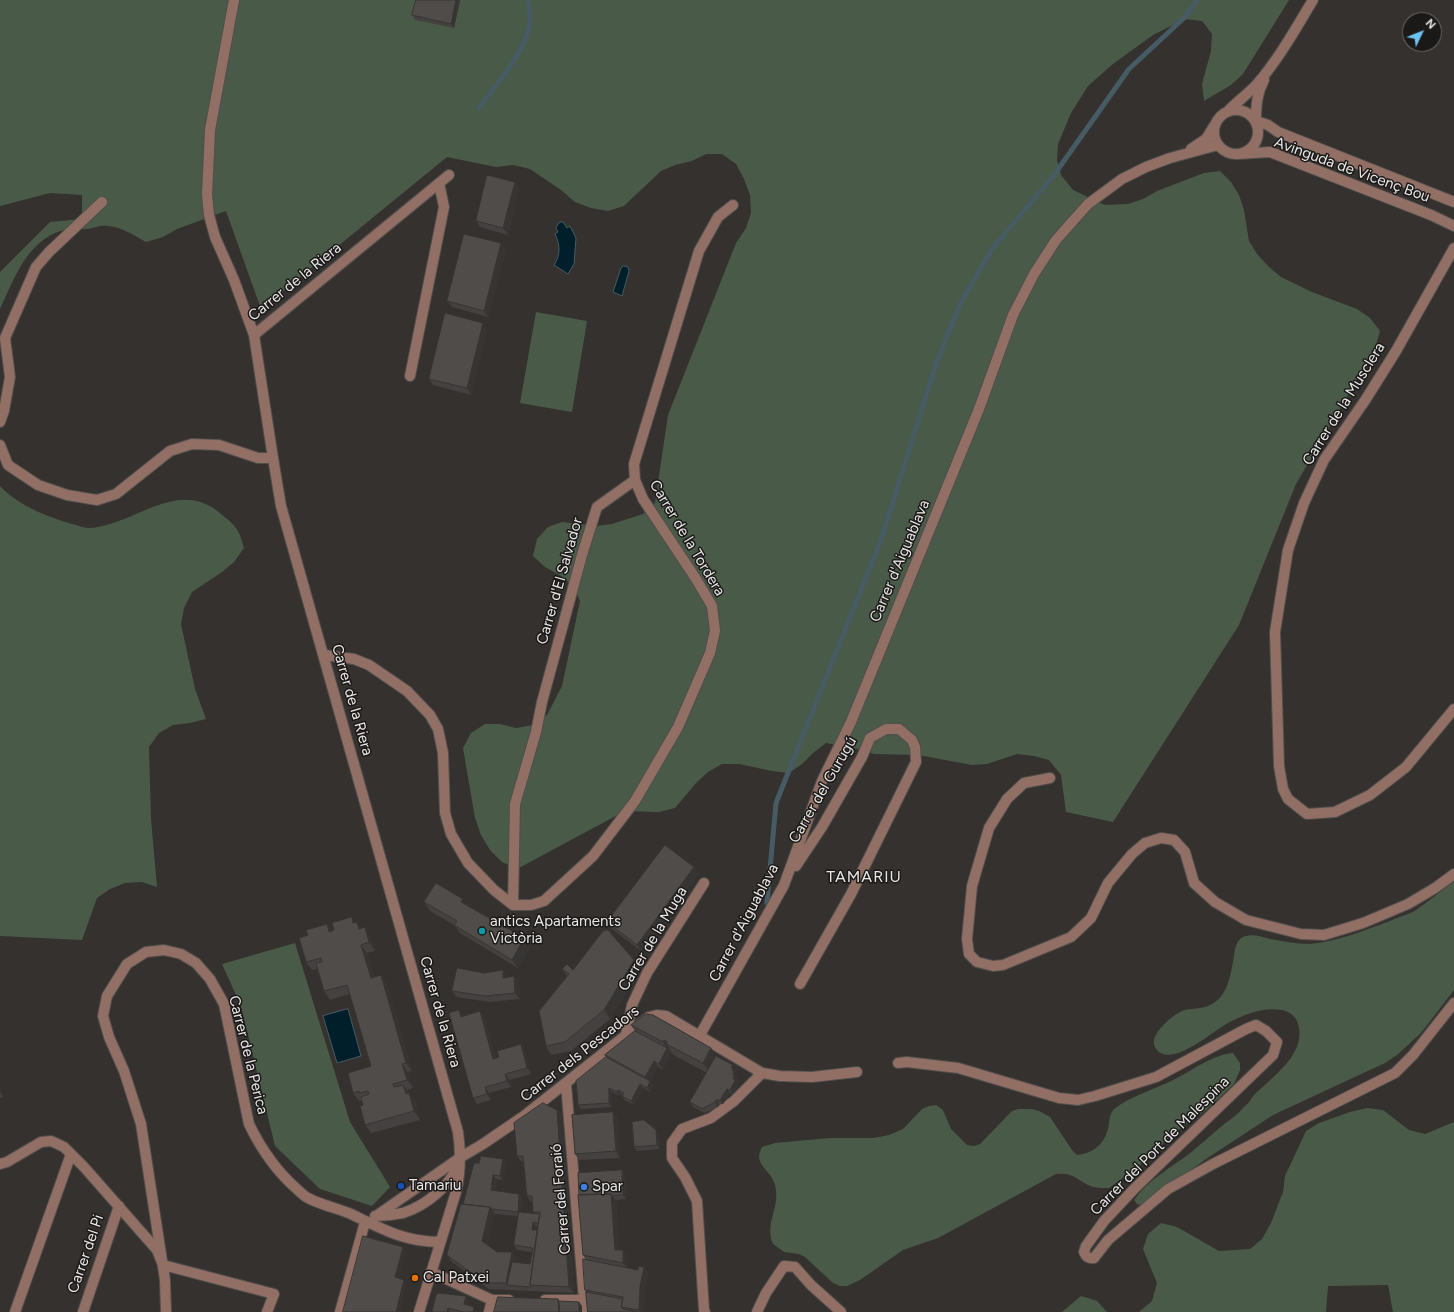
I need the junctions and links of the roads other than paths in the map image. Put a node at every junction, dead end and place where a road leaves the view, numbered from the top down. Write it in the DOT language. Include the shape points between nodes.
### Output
graph roads {
  1 [pos="234,0"];
  2 [pos="1313,0"];
  3 [pos="1271,66"];
  4 [pos="1229,110"];
  5 [pos="1256,121"];
  6 [pos="1214,126"];
  7 [pos="1218,145"];
  8 [pos="1184,154"];
  9 [pos="1238,154"];
  10 [pos="449,175"];
  11 [pos="439,183"];
  12 [pos="102,202"];
  13 [pos="1454,202"];
  14 [pos="733,205"];
  15 [pos="1454,226"];
  16 [pos="1454,248"];
  17 [pos="254,335"];
  18 [pos="410,376"];
  19 [pos="0,422"];
  20 [pos="0,445"];
  21 [pos="273,458"];
  22 [pos="635,480"];
  23 [pos="324,655"];
  24 [pos="1454,709"];
  25 [pos="1050,778"];
  26 [pos="1454,874"];
  27 [pos="704,883"];
  28 [pos="784,885"];
  29 [pos="514,905"];
  30 [pos="800,984"];
  31 [pos="1454,1003"];
  32 [pos="626,1035"];
  33 [pos="700,1035"];
  34 [pos="898,1063"];
  35 [pos="857,1072"];
  36 [pos="762,1073"];
  37 [pos="566,1084"];
  38 [pos="71,1154"];
  39 [pos="461,1157"];
  40 [pos="0,1164"];
  41 [pos="429,1179"];
  42 [pos="448,1182"];
  43 [pos="456,1192"];
  44 [pos="118,1206"];
  45 [pos="349,1213"];
  46 [pos="376,1216"];
  47 [pos="365,1222"];
  48 [pos="440,1242"];
  49 [pos="163,1265"];
  50 [pos="431,1272"];
  51 [pos="492,1300"];
  52 [pos="523,1300"];
  53 [pos="538,1300"];
  54 [pos="584,1300"];
  55 [pos="15,1312"];
  56 [pos="83,1312"];
  57 [pos="166,1312"];
  58 [pos="267,1312"];
  59 [pos="340,1312"];
  60 [pos="420,1312"];
  61 [pos="489,1312"];
  62 [pos="585,1312"];
  63 [pos="705,1312"];
  64 [pos="757,1312"];
  65 [pos="841,1312"];
  1 -- 17 [label="street" via="210,130 207,195 215,237"];
  2 -- 3 [label="street"];
  3 -- 4 [label="street" via="1257,84"];
  3 -- 5 [label="street" via="1258,91"];
  4 -- 5 [label="street" via="1241,110 1252,115"];
  4 -- 6 [label="street" via="1222,114"];
  5 -- 9 [label="street" via="1259,136 1256,143"];
  5 -- 13 [label="street, Avinguda de Vicenç Bou"];
  6 -- 7 [label="street"];
  6 -- 8 [label="street, Carrer d'Aiguablava" via="1206,139"];
  7 -- 8 [label="street, Carrer d'Aiguablava"];
  7 -- 9 [label="street" via="1224,150"];
  8 -- 28 [label="street, Carrer d'Aiguablava" via="1146,166 1122,179 1088,204 1056,240 1034,274 1013,315 977,416 851,722 822,781"];
  9 -- 15 [label="street, Avinguda de Vicenç Bou" via="1270,152"];
  10 -- 11 [label="street, Carrer de la Riera"];
  11 -- 17 [label="street, Carrer de la Riera"];
  11 -- 18 [label="street" via="444,207"];
  12 -- 19 [label="street" via="36,267 5,338 10,377"];
  14 -- 22 [label="street" via="718,217 699,251 634,464"];
  16 -- 24 [label="street, Carrer de la Musclera" via="1396,351 1324,460 1304,503 1288,550 1275,632 1278,766 1282,789 1288,799 1307,814 1335,812 1370,795 1406,767"];
  17 -- 21 [label="street, Carrer de la Riera"];
  20 -- 21 [label="street" via="8,465 38,485 67,496 97,500 116,494 170,451 192,444 219,446 258,458"];
  21 -- 23 [label="street, Carrer de la Riera" via="282,506"];
  22 -- 29 [label="street, Carrer d'El Salvador" via="597,507 582,555 515,804"];
  22 -- 29 [label="street, Carrer de la Tordera" via="643,499 712,606 715,631 710,653 678,726 635,801 593,856 544,901 531,905"];
  23 -- 29 [label="street" via="354,659 369,665 407,691 430,715 438,729 443,753 445,813 451,834 468,863 494,890"];
  23 -- 39 [label="street, Carrer de la Riera" via="458,1132"];
  25 -- 26 [label="street" via="1024,784 1007,799 989,828 972,886 967,939 969,954 977,962 993,966 1003,965 1071,937 1091,918 1108,883 1132,854 1145,843 1161,838 1174,840 1185,852 1194,883 1215,902 1246,920 1301,934 1324,935 1363,924 1408,904"];
  27 -- 32 [label="street, Carrer de la Muga" via="647,973 632,1005"];
  28 -- 30 [label="street, Carrer del Gurugú" via="822,827 870,738 886,729 899,729 912,740 916,762 851,894"];
  28 -- 33 [label="street, Carrer d'Aiguablava"];
  31 -- 34 [label="street, Carrer del Port de Malespina" via="1413,1055 1395,1072 1213,1164 1168,1190 1108,1240 1091,1259 1086,1257 1084,1252 1086,1246 1104,1222 1135,1188 1273,1055 1277,1042 1256,1025 1156,1078 1078,1100 1059,1098 958,1068"];
  32 -- 33 [label="street, Carrer dels Pescadors" via="649,1017 656,1015 666,1016"];
  32 -- 37 [label="street, Carrer dels Pescadors"];
  33 -- 36 [label="street, Carrer dels Pescadors"];
  35 -- 36 [label="street, Carrer dels Pescadors" via="812,1077"];
  36 -- 63 [label="street" via="734,1101 711,1118 682,1129 672,1143 672,1158 696,1201"];
  37 -- 39 [label="street, Carrer dels Pescadors" via="524,1116"];
  37 -- 54 [label="street, Carrer del Foraió"];
  38 -- 40 [label="street" via="64,1147 51,1141 41,1142"];
  38 -- 44 [label="street"];
  38 -- 55 [label="street"];
  39 -- 41 [label="street, Carrer dels Pescadors"];
  39 -- 42 [label="street" via="456,1172"];
  39 -- 43 [label="street, Carrer de la Riera"];
  41 -- 42 [label="street" via="440,1178"];
  41 -- 46 [label="street, Carrer dels Pescadors"];
  42 -- 43 [label="street"];
  42 -- 46 [label="street" via="416,1207 403,1213"];
  43 -- 48 [label="street, Carrer de la Riera"];
  44 -- 49 [label="street" via="157,1250"];
  44 -- 56 [label="street, Carrer del Pi"];
  45 -- 46 [label="street"];
  45 -- 47 [label="street"];
  45 -- 49 [label="street, Carrer de la Perica" via="307,1198 276,1168 256,1139 249,1124 224,1004 210,979 196,963 181,954 164,950 146,952 127,964 107,996 103,1016 141,1124"];
  47 -- 48 [label="street" via="401,1236 426,1242"];
  47 -- 59 [label="street"];
  48 -- 50 [label="street, Carrer de la Riera"];
  49 -- 57 [label="street, Carrer de la Perica"];
  49 -- 58 [label="street" via="274,1294"];
  50 -- 51 [label="street"];
  50 -- 60 [label="street, Carrer de la Riera"];
  51 -- 52 [label="street"];
  51 -- 61 [label="street"];
  53 -- 54 [label="street"];
  54 -- 62 [label="street, Carrer del Foraió"];
  64 -- 65 [label="street" via="766,1292 784,1266 795,1267 810,1285"];
}
